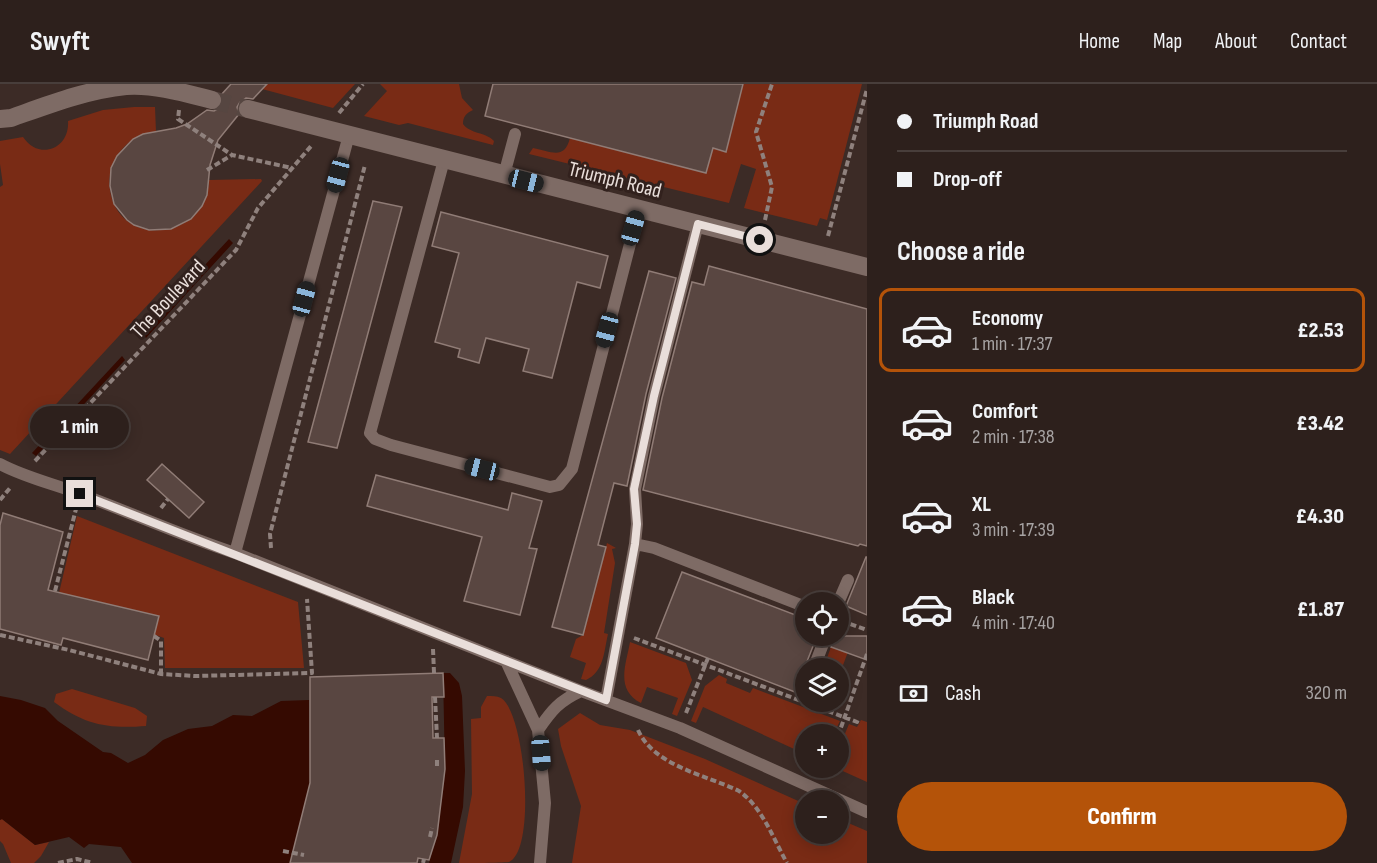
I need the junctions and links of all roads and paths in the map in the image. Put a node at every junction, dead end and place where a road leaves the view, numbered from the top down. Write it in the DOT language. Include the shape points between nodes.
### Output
graph roads {
  1 [pos="363,84"];
  2 [pos="772,84"];
  3 [pos="89,88"];
  4 [pos="867,89"];
  5 [pos="212,100"];
  6 [pos="179,108"];
  7 [pos="248,109"];
  8 [pos="0,119"];
  9 [pos="332,120"];
  10 [pos="515,134"];
  11 [pos="349,135"];
  12 [pos="315,142"];
  13 [pos="232,155"];
  14 [pos="444,160"];
  15 [pos="365,165"];
  16 [pos="292,168"];
  17 [pos="207,170"];
  18 [pos="504,175"];
  19 [pos="639,209"];
  20 [pos="765,220"];
  21 [pos="698,224"];
  22 [pos="828,236"];
  23 [pos="867,267"];
  24 [pos="0,464"];
  25 [pos="30,466"];
  26 [pos="11,488"];
  27 [pos="80,494"];
  28 [pos="0,500"];
  29 [pos="635,544"];
  30 [pos="274,552"];
  31 [pos="235,553"];
  32 [pos="848,580"];
  33 [pos="307,582"];
  34 [pos="55,591"];
  35 [pos="843,592"];
  36 [pos="795,602"];
  37 [pos="849,623"];
  38 [pos="867,630"];
  39 [pos="620,633"];
  40 [pos="0,635"];
  41 [pos="154,636"];
  42 [pos="433,648"];
  43 [pos="867,654"];
  44 [pos="708,658"];
  45 [pos="506,661"];
  46 [pos="705,666"];
  47 [pos="434,673"];
  48 [pos="161,674"];
  49 [pos="581,691"];
  50 [pos="435,697"];
  51 [pos="606,700"];
  52 [pos="795,700"];
  53 [pos="631,710"];
  54 [pos="830,712"];
  55 [pos="844,717"];
  56 [pos="858,719"];
  57 [pos="844,724"];
  58 [pos="680,728"];
  59 [pos="538,730"];
  60 [pos="437,738"];
  61 [pos="437,760"];
  62 [pos="437,769"];
  63 [pos="867,812"];
  64 [pos="432,828"];
  65 [pos="430,837"];
  66 [pos="283,850"];
  67 [pos="304,855"];
  68 [pos="58,863"];
  69 [pos="93,863"];
  70 [pos="540,863"];
  71 [pos="787,863"];
  1 -- 9 [label="path"];
  2 -- 20 [label="path" via="756,132 772,187"];
  3 -- 5 [label="street" via="142,87"];
  3 -- 8 [label="street"];
  4 -- 22 [label="path"];
  6 -- 13 [label="path" via="178,119"];
  7 -- 11 [label="street, Triumph Road"];
  10 -- 18 [label="lane"];
  11 -- 14 [label="street, Triumph Road"];
  11 -- 31 [label="lane"];
  12 -- 16 [label="path, The Boulevard"];
  13 -- 16 [label="path"];
  13 -- 17 [label="path"];
  14 -- 18 [label="street, Triumph Road"];
  14 -- 19 [label="lane" via="370,433 391,445 550,487 559,485 572,470"];
  15 -- 30 [label="path" via="270,534"];
  16 -- 25 [label="path, The Boulevard" via="258,208 236,250"];
  18 -- 19 [label="street, Triumph Road"];
  19 -- 21 [label="street, Triumph Road"];
  21 -- 23 [label="street, Triumph Road"];
  21 -- 29 [label="lane" via="634,489"];
  24 -- 27 [label="lane"];
  26 -- 28 [label="path"];
  27 -- 31 [label="lane"];
  27 -- 34 [label="path"];
  29 -- 36 [label="lane"];
  29 -- 39 [label="lane"];
  31 -- 33 [label="lane"];
  32 -- 35 [label="lane"];
  33 -- 45 [label="lane"];
  33 -- 48 [label="path" via="312,673"];
  37 -- 38 [label="path"];
  39 -- 46 [label="path"];
  39 -- 51 [label="lane"];
  40 -- 48 [label="path"];
  41 -- 48 [label="path" via="161,641"];
  42 -- 47 [label="path"];
  43 -- 55 [label="path"];
  44 -- 46 [label="path"];
  45 -- 49 [label="lane"];
  45 -- 59 [label="lane"];
  46 -- 52 [label="path"];
  46 -- 58 [label="path"];
  49 -- 51 [label="lane"];
  49 -- 59 [label="lane" via="553,708"];
  50 -- 60 [label="path"];
  51 -- 53 [label="lane"];
  53 -- 58 [label="lane"];
  53 -- 71 [label="path" via="642,739 661,756 739,790 750,799"];
  54 -- 55 [label="path"];
  55 -- 56 [label="path" via="857,722"];
  55 -- 57 [label="path"];
  58 -- 63 [label="lane"];
  59 -- 70 [label="lane" via="545,803"];
  61 -- 62 [label="path"];
  64 -- 65 [label="path"];
  66 -- 67 [label="path"];
  68 -- 69 [label="path" via="77,859"];
}
